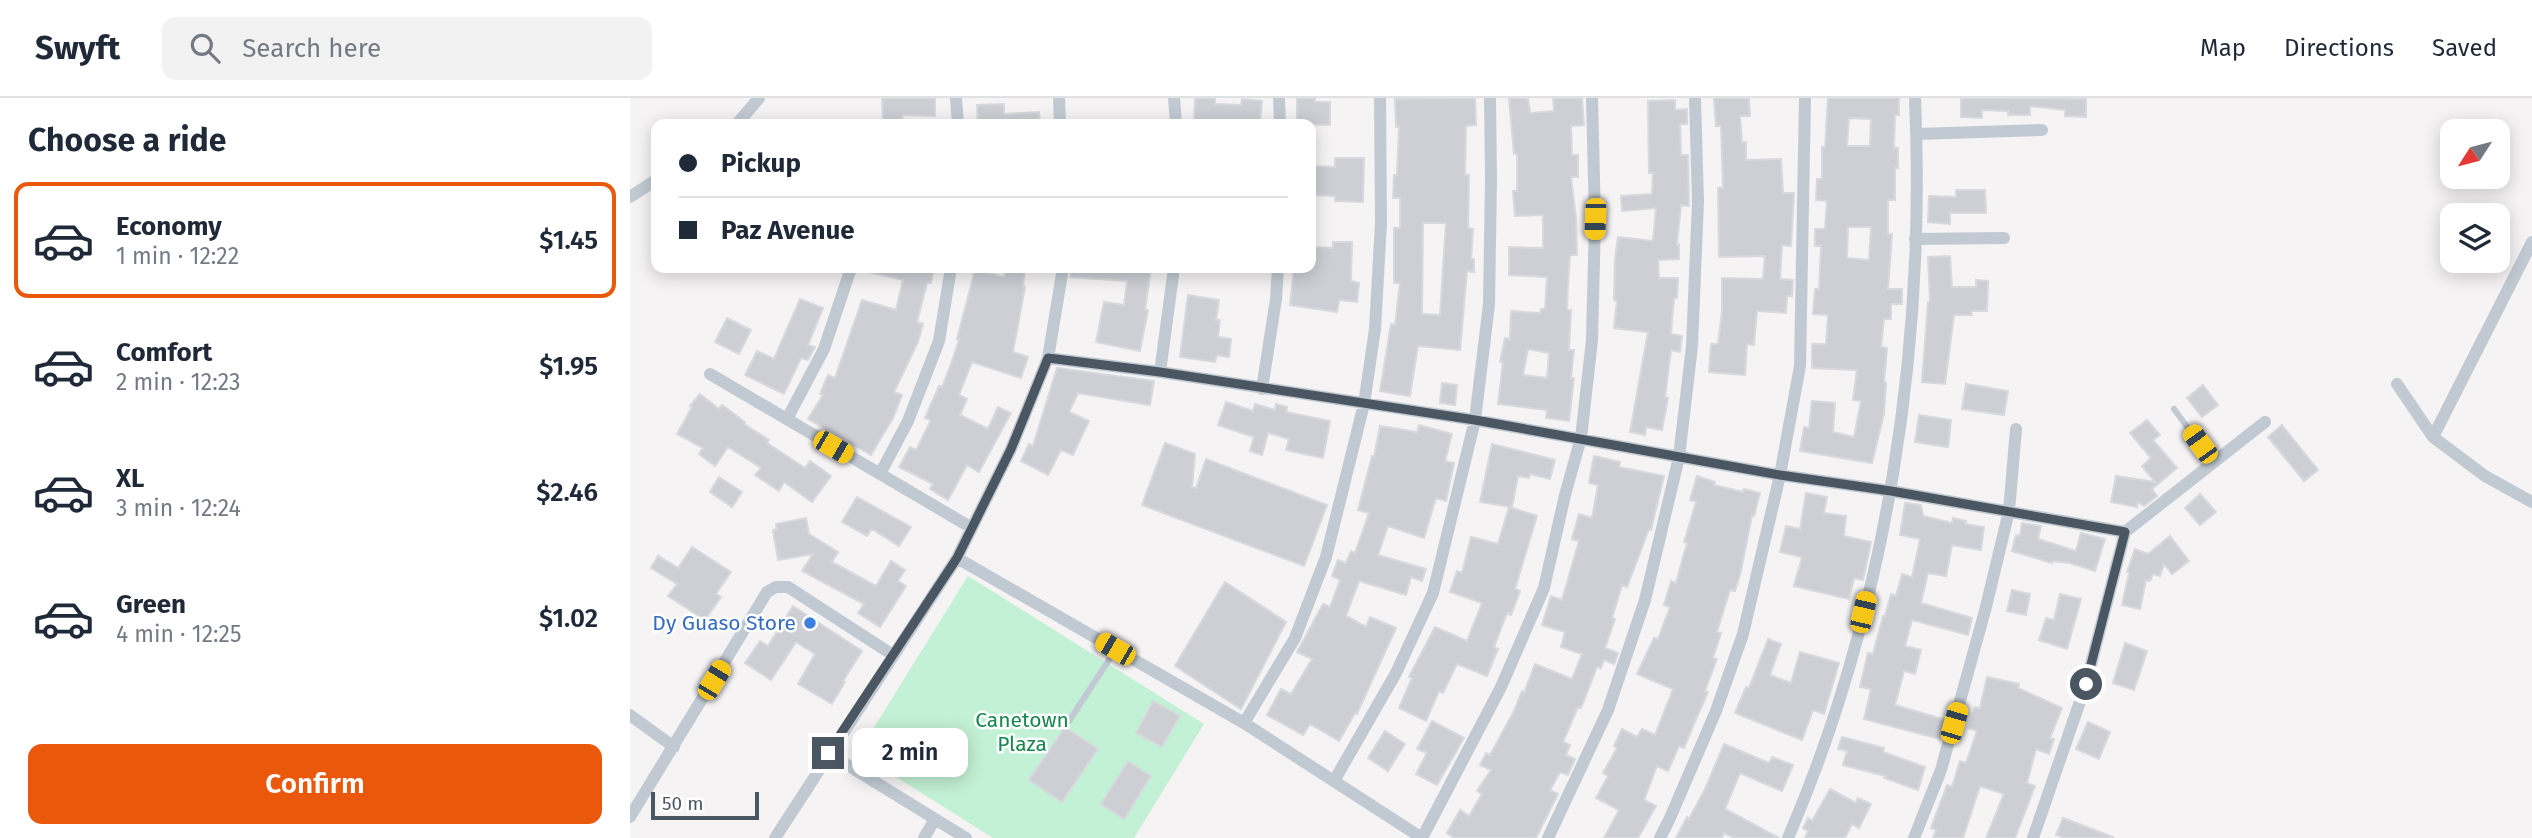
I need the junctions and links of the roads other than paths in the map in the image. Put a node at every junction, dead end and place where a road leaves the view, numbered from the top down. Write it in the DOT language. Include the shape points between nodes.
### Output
graph roads {
  1 [pos="759,98"];
  2 [pos="956,98"];
  3 [pos="1059,98"];
  4 [pos="1174,98"];
  5 [pos="1279,98"];
  6 [pos="1380,98"];
  7 [pos="1490,98"];
  8 [pos="1592,98"];
  9 [pos="1696,98"];
  10 [pos="1805,98"];
  11 [pos="1915,98"];
  12 [pos="741,119"];
  13 [pos="958,119"];
  14 [pos="1060,119"];
  15 [pos="1176,119"];
  16 [pos="1280,119"];
  17 [pos="2042,130"];
  18 [pos="1917,134"];
  19 [pos="651,183"];
  20 [pos="630,197"];
  21 [pos="2004,238"];
  22 [pos="1915,239"];
  23 [pos="2532,242"];
  24 [pos="850,273"];
  25 [pos="950,273"];
  26 [pos="1062,273"];
  27 [pos="1173,273"];
  28 [pos="1278,273"];
  29 [pos="1048,358"];
  30 [pos="1160,372"];
  31 [pos="710,374"];
  32 [pos="2398,384"];
  33 [pos="1262,389"];
  34 [pos="1364,404"];
  35 [pos="2174,409"];
  36 [pos="787,419"];
  37 [pos="1475,420"];
  38 [pos="2265,422"];
  39 [pos="2015,429"];
  40 [pos="2433,437"];
  41 [pos="1581,438"];
  42 [pos="1679,457"];
  43 [pos="2213,462"];
  44 [pos="880,474"];
  45 [pos="1780,475"];
  46 [pos="1891,491"];
  47 [pos="2532,502"];
  48 [pos="2009,511"];
  49 [pos="972,528"];
  50 [pos="2125,532"];
  51 [pos="957,558"];
  52 [pos="1115,649"];
  53 [pos="893,655"];
  54 [pos="630,715"];
  55 [pos="1069,721"];
  56 [pos="1244,723"];
  57 [pos="674,747"];
  58 [pos="828,753"];
  59 [pos="1334,781"];
  60 [pos="630,817"];
  61 [pos="935,819"];
  62 [pos="775,838"];
  63 [pos="924,838"];
  64 [pos="966,838"];
  65 [pos="1422,838"];
  66 [pos="1548,838"];
  67 [pos="1660,838"];
  68 [pos="1788,838"];
  69 [pos="1914,838"];
  70 [pos="2033,838"];
  1 -- 12 [label="street"];
  2 -- 13 [label="street"];
  3 -- 14 [label="street"];
  4 -- 15 [label="street"];
  5 -- 16 [label="street"];
  6 -- 34 [label="street" via="1381,222 1376,316"];
  7 -- 37 [label="street" via="1489,304"];
  8 -- 41 [label="street" via="1592,340"];
  9 -- 42 [label="street" via="1698,202 1692,346"];
  10 -- 45 [label="street" via="1800,366"];
  11 -- 18 [label="street"];
  17 -- 18 [label="street"];
  18 -- 22 [label="street"];
  19 -- 20 [label="street"];
  21 -- 22 [label="street"];
  22 -- 46 [label="street" via="1910,346"];
  23 -- 40 [label="street"];
  24 -- 36 [label="street" via="824,349"];
  25 -- 44 [label="street" via="939,341 908,421"];
  26 -- 29 [label="street"];
  27 -- 30 [label="street"];
  28 -- 33 [label="street"];
  29 -- 30 [label="street"];
  29 -- 49 [label="street"];
  30 -- 33 [label="street"];
  31 -- 36 [label="street"];
  32 -- 40 [label="street"];
  33 -- 34 [label="street"];
  34 -- 37 [label="street"];
  34 -- 56 [label="street" via="1326,557 1295,638"];
  35 -- 43 [label="lane"];
  36 -- 44 [label="street"];
  37 -- 41 [label="street"];
  37 -- 59 [label="street" via="1433,593 1396,673"];
  38 -- 43 [label="street"];
  39 -- 48 [label="street"];
  40 -- 47 [label="street"];
  41 -- 42 [label="street"];
  41 -- 65 [label="street" via="1544,588 1501,687"];
  42 -- 45 [label="street"];
  42 -- 66 [label="street" via="1644,600 1608,710"];
  43 -- 50 [label="street"];
  44 -- 49 [label="street"];
  45 -- 46 [label="street"];
  45 -- 67 [label="street" via="1743,634 1716,711"];
  46 -- 48 [label="street"];
  46 -- 68 [label="street" via="1851,661"];
  48 -- 50 [label="street"];
  48 -- 69 [label="street" via="1941,770"];
  49 -- 51 [label="street"];
  50 -- 70 [label="street" via="2086,684"];
  51 -- 52 [label="street"];
  51 -- 53 [label="street"];
  52 -- 55 [label="lane"];
  52 -- 56 [label="street"];
  53 -- 57 [label="street" via="788,587 776,587 767,592"];
  53 -- 58 [label="street"];
  54 -- 57 [label="street"];
  56 -- 59 [label="street"];
  57 -- 60 [label="street"];
  58 -- 61 [label="street"];
  58 -- 62 [label="street"];
  59 -- 65 [label="street"];
  61 -- 63 [label="street"];
  61 -- 64 [label="street"];
}
